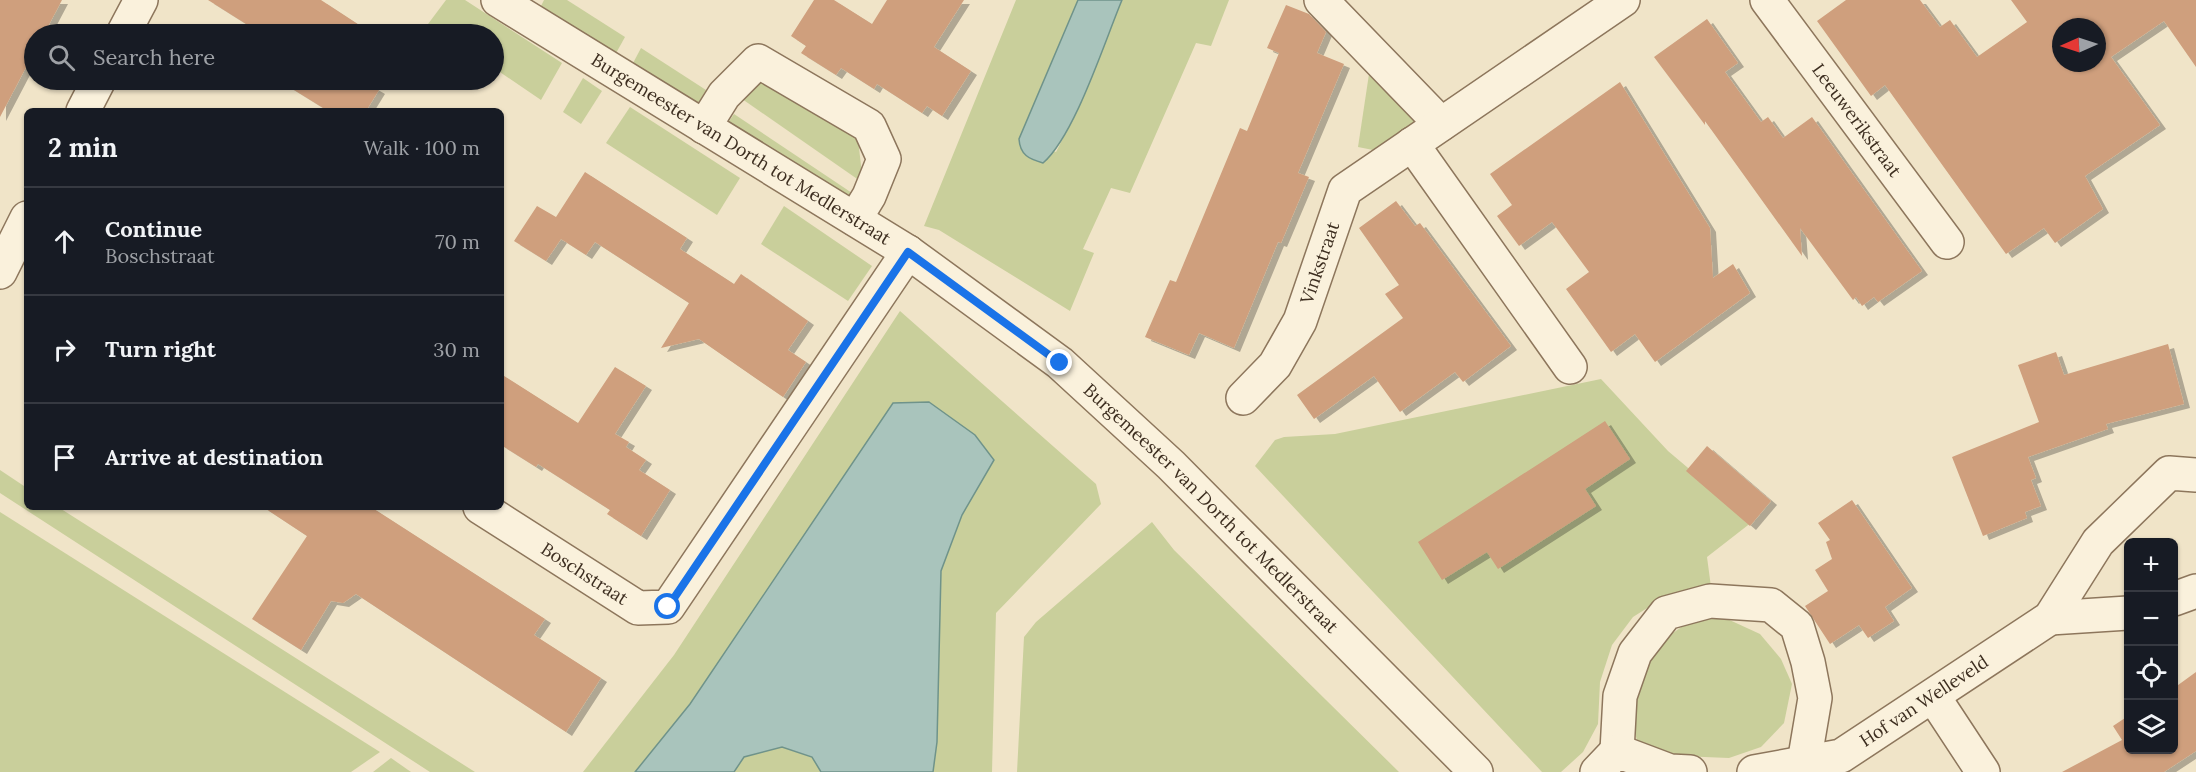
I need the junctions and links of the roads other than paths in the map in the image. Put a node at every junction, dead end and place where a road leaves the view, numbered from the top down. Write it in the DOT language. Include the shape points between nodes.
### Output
graph roads {
  1 [pos="141,0"];
  2 [pos="498,0"];
  3 [pos="1321,0"];
  4 [pos="1623,0"];
  5 [pos="1767,0"];
  6 [pos="128,24"];
  7 [pos="94,90"];
  8 [pos="85,108"];
  9 [pos="1441,124"];
  10 [pos="704,127"];
  11 [pos="1412,144"];
  12 [pos="855,219"];
  13 [pos="24,224"];
  14 [pos="1947,242"];
  15 [pos="908,252"];
  16 [pos="0,272"];
  17 [pos="1570,367"];
  18 [pos="1243,398"];
  19 [pos="2196,475"];
  20 [pos="485,510"];
  21 [pos="2196,591"];
  22 [pos="2178,598"];
  23 [pos="2124,613"];
  24 [pos="2050,618"];
  25 [pos="1933,696"];
  26 [pos="1607,762"];
  27 [pos="1804,763"];
  28 [pos="1476,772"];
  29 [pos="1690,772"];
  30 [pos="1754,772"];
  31 [pos="1983,772"];
  1 -- 6 [label="street"];
  2 -- 10 [label="street, Burgemeester van Dorth tot Medlerstraat"];
  3 -- 9 [label="street"];
  4 -- 9 [label="street, Vinkstraat"];
  5 -- 14 [label="street, Leeuwerikstraat"];
  7 -- 8 [label="street"];
  9 -- 11 [label="street, Vinkstraat"];
  10 -- 12 [label="street, Burgemeester van Dorth tot Medlerstraat"];
  10 -- 12 [label="street" via="724,95 758,61 869,126 884,159"];
  11 -- 17 [label="street"];
  11 -- 18 [label="street, Vinkstraat" via="1345,190 1300,321 1275,365"];
  12 -- 15 [label="street, Burgemeester van Dorth tot Medlerstraat"];
  13 -- 16 [label="street"];
  15 -- 20 [label="street, Boschstraat" via="668,607 638,608"];
  15 -- 28 [label="street, Burgemeester van Dorth tot Medlerstraat" via="1060,363 1180,474"];
  19 -- 24 [label="street, Hof van Welleveld" via="2169,473 2098,542"];
  21 -- 22 [label="street"];
  23 -- 24 [label="street"];
  24 -- 25 [label="street, Hof van Welleveld"];
  25 -- 27 [label="street, Hof van Welleveld" via="1841,756"];
  25 -- 31 [label="street"];
  26 -- 27 [label="street" via="1620,696 1635,653 1666,613 1710,601 1771,605 1797,626 1815,698"];
  26 -- 29 [label="street"];
  27 -- 30 [label="street, Hof van Welleveld"];
}
